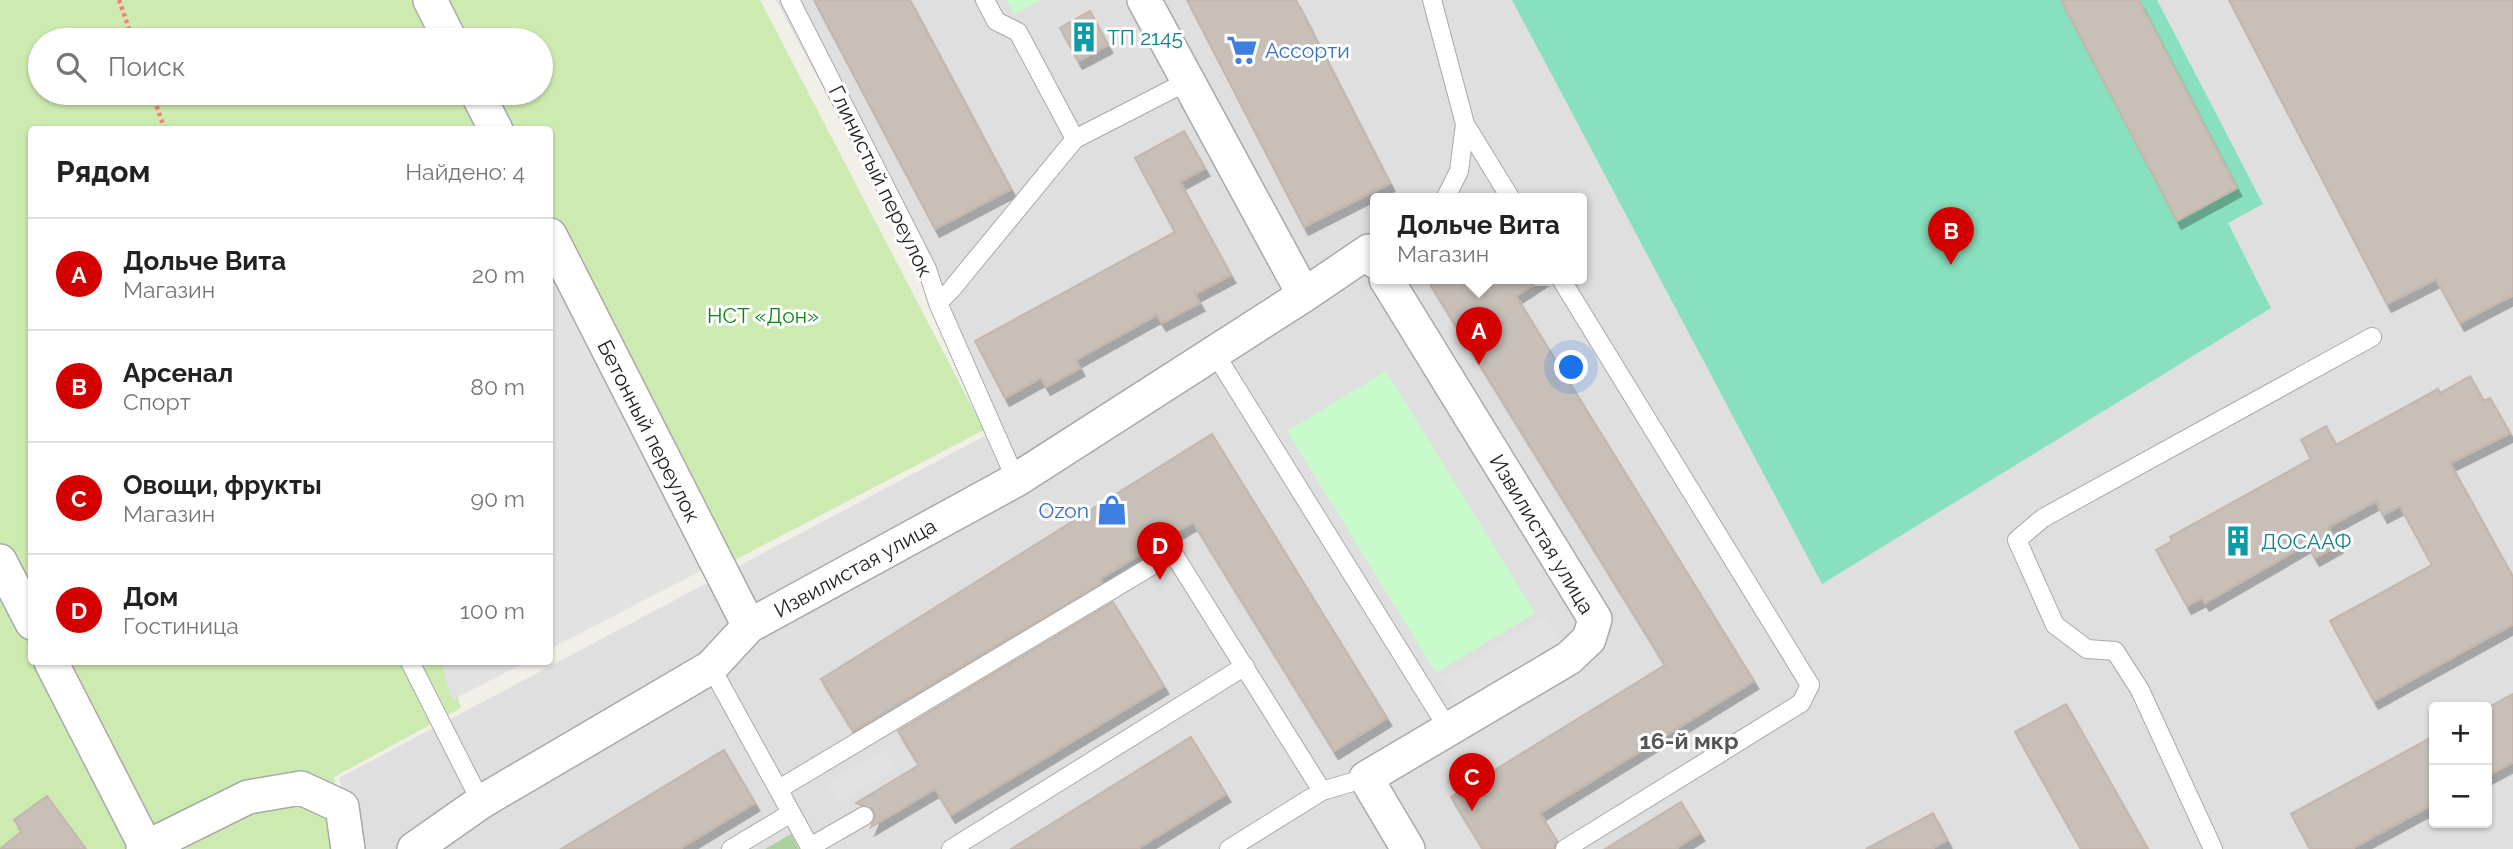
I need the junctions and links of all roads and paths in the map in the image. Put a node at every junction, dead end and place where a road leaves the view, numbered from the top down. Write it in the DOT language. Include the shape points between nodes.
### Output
graph roads {
  1 [pos="119,0"];
  2 [pos="430,0"];
  3 [pos="790,0"];
  4 [pos="985,0"];
  5 [pos="1144,0"];
  6 [pos="1432,0"];
  7 [pos="129,28"];
  8 [pos="444,28"];
  9 [pos="1188,81"];
  10 [pos="156,105"];
  11 [pos="483,105"];
  12 [pos="1465,124"];
  13 [pos="164,126"];
  14 [pos="494,126"];
  15 [pos="1075,139"];
  16 [pos="1448,193"];
  17 [pos="1507,193"];
  18 [pos="553,241"];
  19 [pos="1370,255"];
  20 [pos="1389,284"];
  21 [pos="1564,284"];
  22 [pos="1304,295"];
  23 [pos="938,303"];
  24 [pos="2372,337"];
  25 [pos="1214,352"];
  26 [pos="1016,480"];
  27 [pos="0,561"];
  28 [pos="28,615"];
  29 [pos="748,626"];
  30 [pos="52,665"];
  31 [pos="412,665"];
  32 [pos="1245,666"];
  33 [pos="711,667"];
  34 [pos="1449,730"];
  35 [pos="1366,778"];
  36 [pos="779,789"];
  37 [pos="1322,791"];
  38 [pos="481,802"];
  39 [pos="792,813"];
  40 [pos="864,816"];
  41 [pos="144,848"];
  42 [pos="810,848"];
  43 [pos="348,849"];
  44 [pos="414,849"];
  45 [pos="731,849"];
  46 [pos="951,849"];
  47 [pos="1229,849"];
  48 [pos="1408,849"];
  49 [pos="1565,849"];
  50 [pos="2213,849"];
  1 -- 7 [label="path"];
  2 -- 8 [label="street"];
  3 -- 23 [label="lane, Глинистый переулок" via="927,269"];
  4 -- 15 [label="lane" via="996,21 1018,32"];
  5 -- 9 [label="street"];
  6 -- 12 [label="lane"];
  9 -- 15 [label="lane"];
  9 -- 22 [label="street"];
  10 -- 13 [label="path"];
  11 -- 14 [label="street"];
  12 -- 16 [label="lane" via="1459,171"];
  12 -- 17 [label="lane"];
  15 -- 23 [label="lane"];
  18 -- 29 [label="street, Бетонный переулок"];
  19 -- 22 [label="street, Извилистая улица"];
  20 -- 34 [label="street, Извилистая улица" via="1595,619 1589,639 1569,658"];
  21 -- 49 [label="lane" via="1810,685 1801,703"];
  22 -- 25 [label="street, Извилистая улица"];
  23 -- 26 [label="lane, Глинистый переулок"];
  24 -- 50 [label="lane" via="2043,518 2017,540 2055,625 2087,649 2115,651 2140,690"];
  25 -- 26 [label="street, Извилистая улица"];
  25 -- 34 [label="lane"];
  26 -- 29 [label="street, Извилистая улица"];
  27 -- 28 [label="street"];
  29 -- 33 [label="street, Извилистая улица"];
  30 -- 41 [label="street"];
  31 -- 38 [label="lane"];
  32 -- 36 [label="lane" via="1173,553"];
  32 -- 37 [label="lane"];
  32 -- 46 [label="lane"];
  33 -- 36 [label="lane"];
  33 -- 38 [label="street, Извилистая улица"];
  34 -- 35 [label="street, Извилистая улица"];
  35 -- 37 [label="lane"];
  35 -- 48 [label="street"];
  36 -- 39 [label="lane"];
  37 -- 47 [label="lane"];
  38 -- 44 [label="street, Извилистая улица"];
  39 -- 42 [label="lane"];
  39 -- 45 [label="lane"];
  40 -- 42 [label="lane"];
  41 -- 43 [label="street" via="248,797 301,788 342,807"];
}
